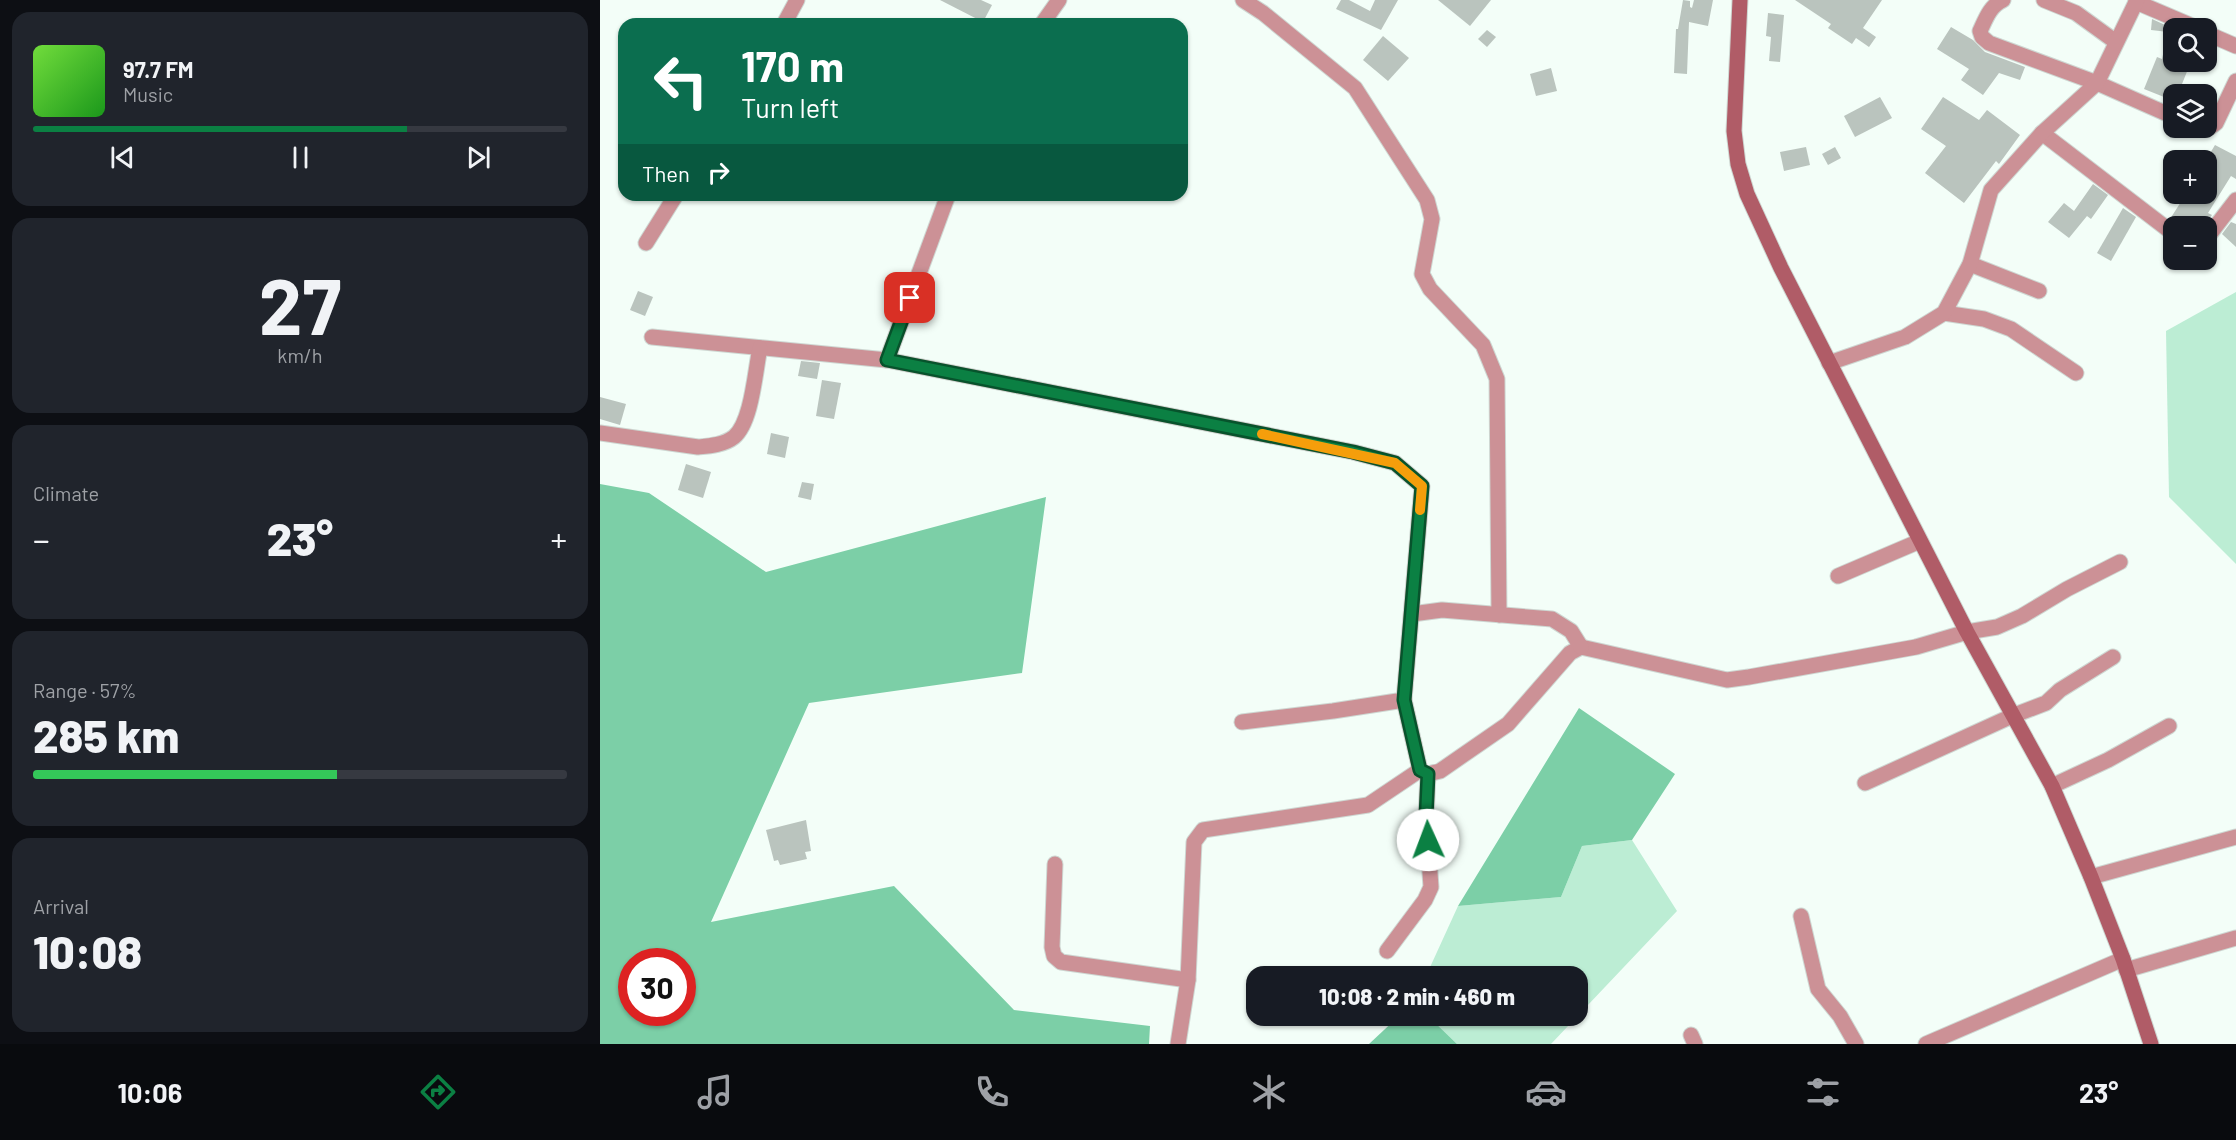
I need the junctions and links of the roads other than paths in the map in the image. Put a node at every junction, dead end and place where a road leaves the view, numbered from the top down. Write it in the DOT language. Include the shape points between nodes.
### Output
graph roads {
  1 [pos="797,0"];
  2 [pos="1059,0"];
  3 [pos="1243,0"];
  4 [pos="1740,0"];
  5 [pos="2003,0"];
  6 [pos="2044,0"];
  7 [pos="2137,1"];
  8 [pos="787,18"];
  9 [pos="1046,18"];
  10 [pos="2175,18"];
  11 [pos="2217,38"];
  12 [pos="2116,42"];
  13 [pos="2236,46"];
  14 [pos="2236,81"];
  15 [pos="2097,82"];
  16 [pos="2163,112"];
  17 [pos="2217,121"];
  18 [pos="2042,133"];
  19 [pos="2236,200"];
  20 [pos="672,201"];
  21 [pos="946,201"];
  22 [pos="2217,225"];
  23 [pos="2163,226"];
  24 [pos="646,243"];
  25 [pos="1970,264"];
  26 [pos="2039,291"];
  27 [pos="1944,313"];
  28 [pos="652,338"];
  29 [pos="760,348"];
  30 [pos="887,360"];
  31 [pos="1829,363"];
  32 [pos="2076,373"];
  33 [pos="600,433"];
  34 [pos="1920,540"];
  35 [pos="2120,562"];
  36 [pos="1838,576"];
  37 [pos="1412,614"];
  38 [pos="1499,615"];
  39 [pos="1967,632"];
  40 [pos="1581,647"];
  41 [pos="2113,657"];
  42 [pos="1404,700"];
  43 [pos="2012,716"];
  44 [pos="1242,722"];
  45 [pos="2169,726"];
  46 [pos="1424,772"];
  47 [pos="1865,783"];
  48 [pos="2052,786"];
  49 [pos="2236,837"];
  50 [pos="1055,864"];
  51 [pos="2091,877"];
  52 [pos="1801,916"];
  53 [pos="2236,938"];
  54 [pos="1387,951"];
  55 [pos="2124,965"];
  56 [pos="1188,980"];
  57 [pos="1178,1044"];
  58 [pos="1856,1044"];
  59 [pos="1926,1044"];
  60 [pos="2151,1044"];
  1 -- 8 [label="street"];
  2 -- 9 [label="street"];
  3 -- 38 [label="street" via="1355,88 1427,200 1432,219 1422,274 1430,289 1483,345 1497,380"];
  4 -- 31 [label="street" via="1734,120 1738,164 1758,222"];
  5 -- 15 [label="street" via="1987,15 1980,31 1982,37 1989,43"];
  6 -- 12 [label="street" via="2076,13"];
  7 -- 10 [label="street"];
  7 -- 12 [label="street"];
  11 -- 13 [label="street"];
  12 -- 15 [label="street"];
  14 -- 17 [label="street"];
  15 -- 16 [label="street"];
  15 -- 18 [label="street"];
  18 -- 23 [label="street"];
  18 -- 25 [label="street" via="1991,190"];
  19 -- 22 [label="street"];
  20 -- 24 [label="street"];
  21 -- 30 [label="street"];
  25 -- 26 [label="street"];
  25 -- 27 [label="street"];
  27 -- 31 [label="street" via="1905,337"];
  27 -- 32 [label="street" via="1984,319 2011,329"];
  28 -- 29 [label="street"];
  29 -- 30 [label="street"];
  29 -- 33 [label="street" via="745,422 733,437 714,446 698,447"];
  30 -- 37 [label="street" via="1395,463 1422,486"];
  31 -- 34 [label="street"];
  34 -- 36 [label="street"];
  34 -- 39 [label="street"];
  35 -- 39 [label="street" via="2022,616 1996,627"];
  37 -- 38 [label="street" via="1442,610"];
  37 -- 42 [label="street"];
  38 -- 40 [label="street" via="1552,619 1571,631"];
  39 -- 40 [label="street" via="1917,648 1727,680"];
  39 -- 43 [label="street"];
  40 -- 46 [label="street" via="1570,653 1508,724 1440,771"];
  41 -- 43 [label="street" via="2046,703"];
  42 -- 44 [label="street"];
  42 -- 46 [label="street"];
  43 -- 47 [label="street"];
  43 -- 48 [label="street"];
  45 -- 48 [label="street"];
  46 -- 54 [label="street" via="1431,887"];
  46 -- 56 [label="street" via="1368,805 1203,830 1194,842"];
  48 -- 51 [label="street"];
  49 -- 51 [label="street"];
  50 -- 56 [label="street" via="1054,956 1061,962"];
  51 -- 55 [label="street"];
  52 -- 58 [label="street" via="1818,989"];
  53 -- 55 [label="street"];
  55 -- 59 [label="street"];
  55 -- 60 [label="street"];
  56 -- 57 [label="street"];
}
